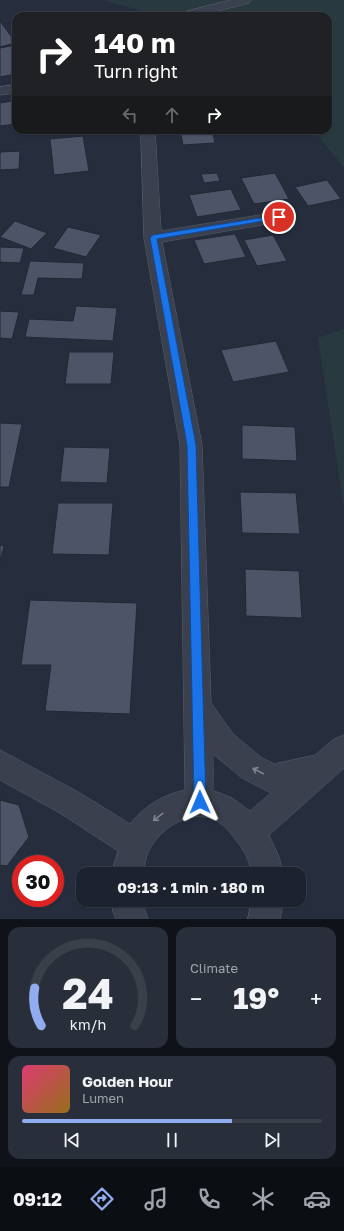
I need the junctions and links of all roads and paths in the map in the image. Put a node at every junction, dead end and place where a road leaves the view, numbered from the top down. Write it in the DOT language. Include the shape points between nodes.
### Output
graph roads {
  1 [pos="245,0"];
  2 [pos="199,12"];
  3 [pos="12,89"];
  4 [pos="0,91"];
  5 [pos="148,134"];
  6 [pos="279,217"];
  7 [pos="153,238"];
  8 [pos="198,708"];
  9 [pos="344,749"];
  10 [pos="0,764"];
  11 [pos="322,768"];
  12 [pos="200,802"];
  13 [pos="249,832"];
  14 [pos="136,845"];
  15 [pos="128,867"];
  16 [pos="267,867"];
  17 [pos="129,907"];
  18 [pos="267,907"];
  19 [pos="132,919"];
  20 [pos="264,919"];
  1 -- 2 [label="street"];
  3 -- 4 [label="street"];
  5 -- 7 [label="street"];
  6 -- 7 [label="street"];
  7 -- 8 [label="street" via="191,445"];
  11 -- 8 [label="street, one-way" via="273,779 252,768 223,744"];
  8 -- 12 [label="street"];
  9 -- 11 [label="street"];
  10 -- 14 [label="street" via="70,803"];
  11 -- 13 [label="street"];
  12 -- 13 [label="street" via="222,808 241,822"];
  12 -- 14 [label="street, one-way" via="178,806 158,816 141,833"];
  13 -- 16 [label="street" via="257,842"];
  14 -- 15 [label="street"];
  17 -- 19 [label="street"];
  18 -- 20 [label="street"];
}
